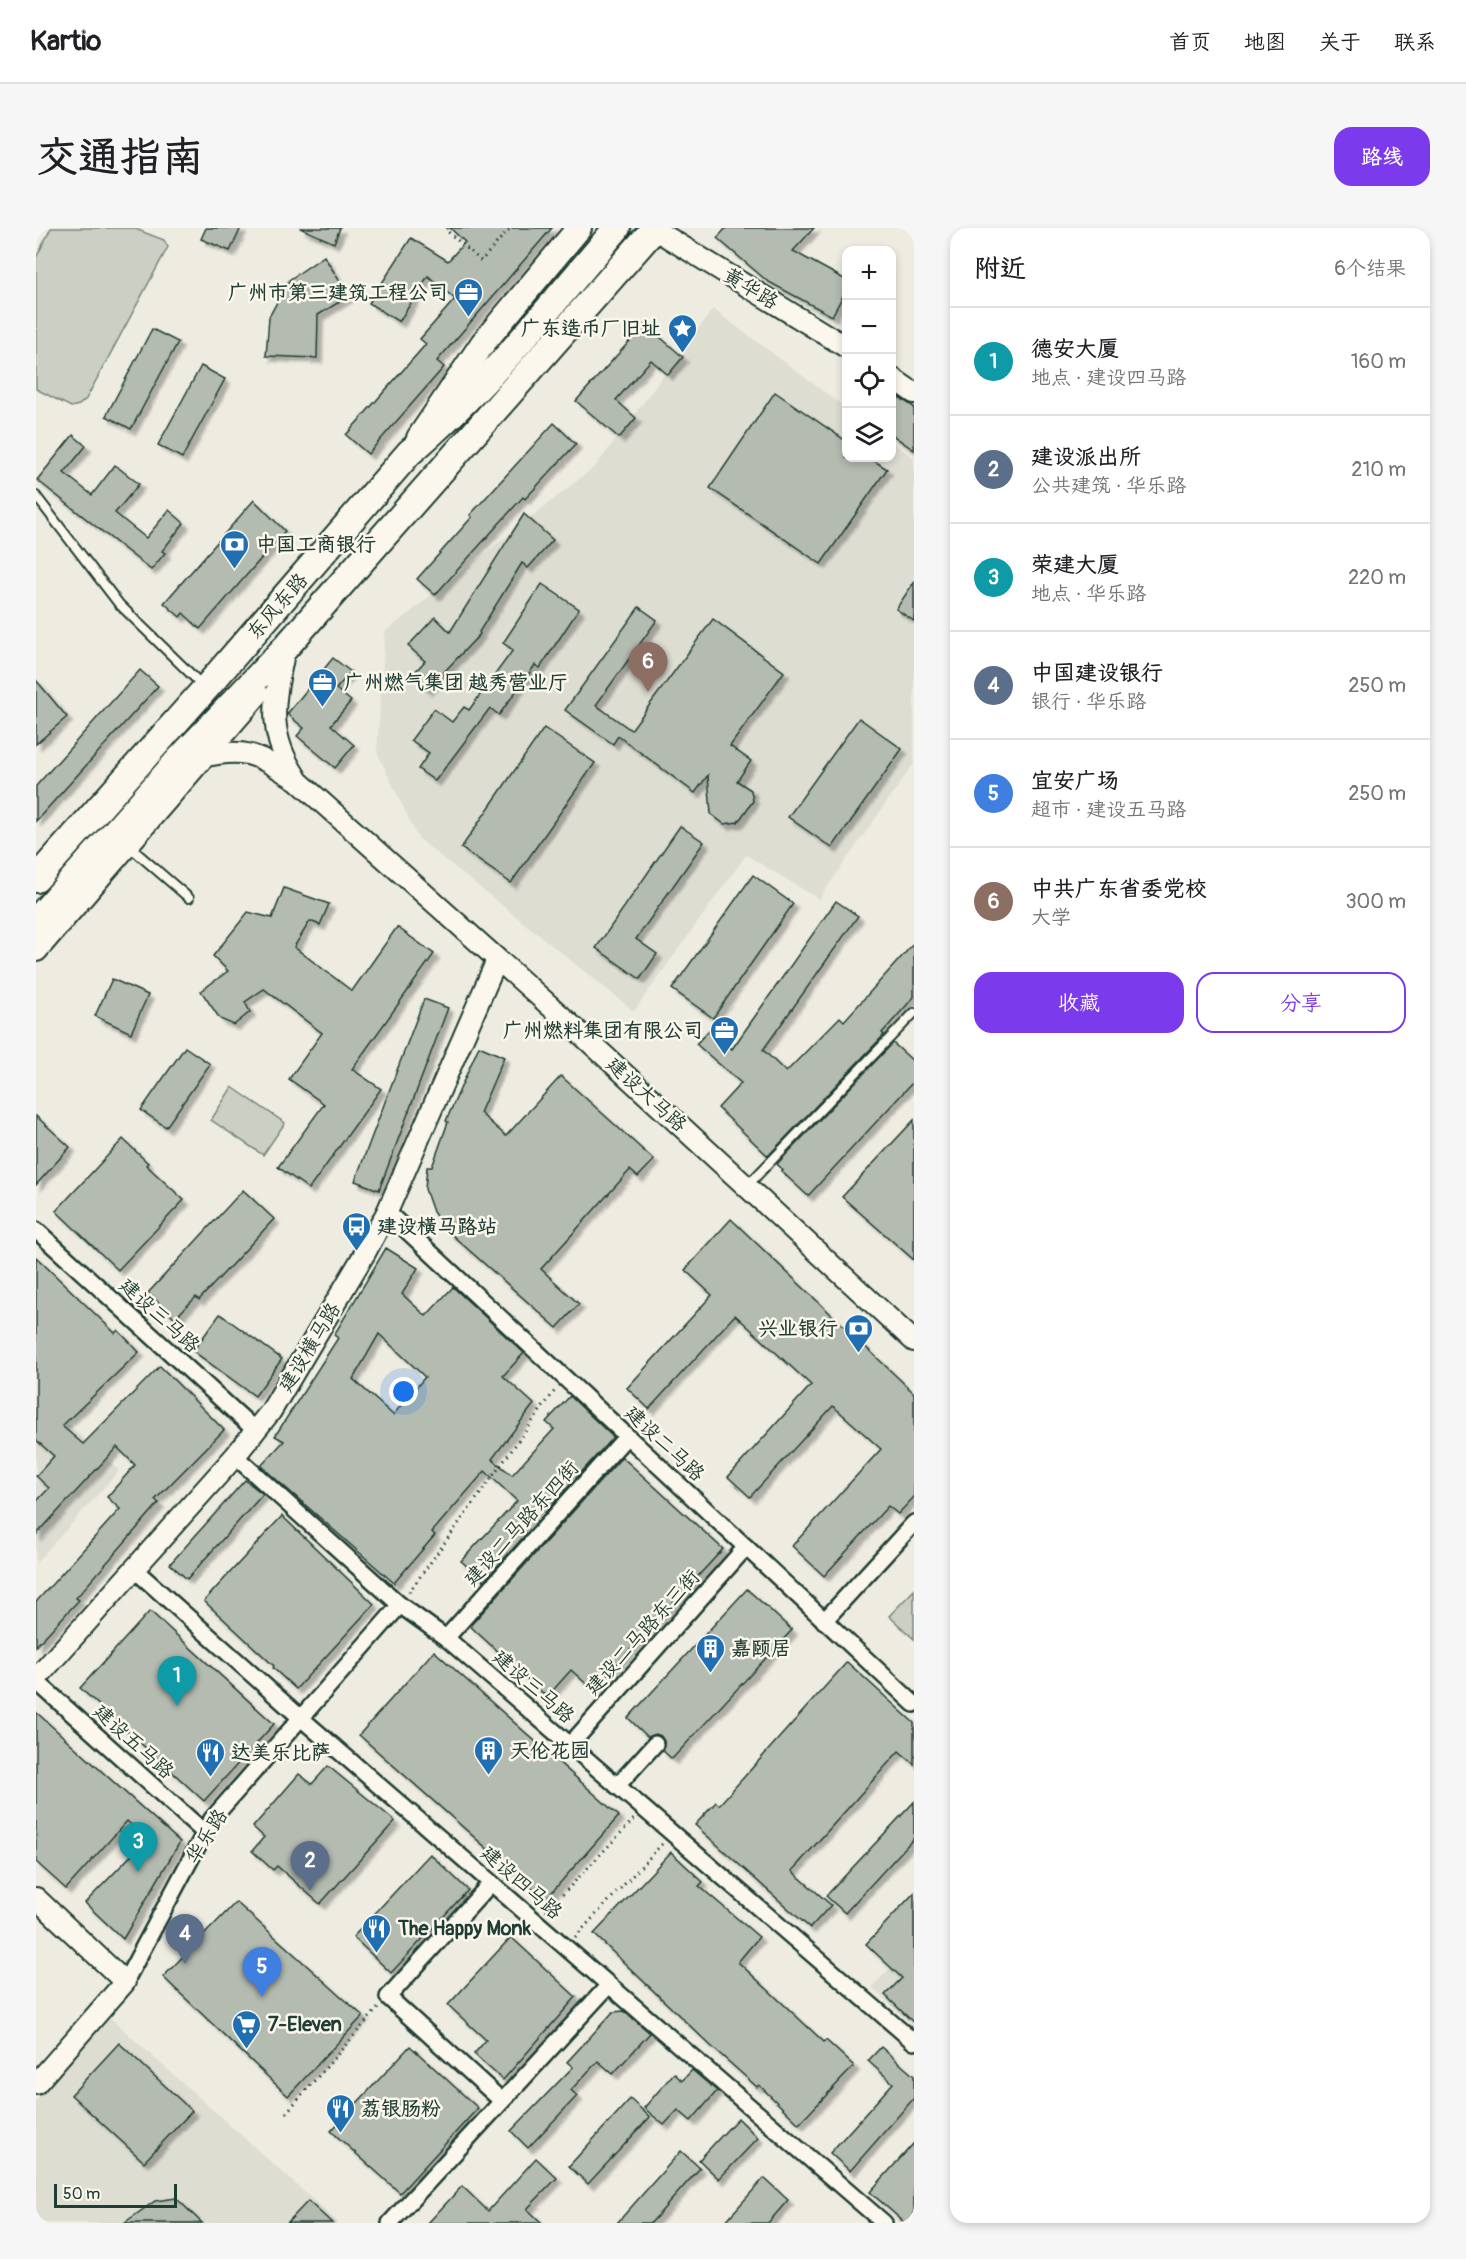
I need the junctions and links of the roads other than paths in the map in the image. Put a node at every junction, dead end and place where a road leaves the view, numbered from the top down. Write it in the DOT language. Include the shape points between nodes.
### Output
graph roads {
  1 [pos="579,228"];
  2 [pos="597,228"];
  3 [pos="617,228"];
  4 [pos="655,228"];
  5 [pos="842,345"];
  6 [pos="896,381"];
  7 [pos="914,393"];
  8 [pos="409,453"];
  9 [pos="36,496"];
  10 [pos="285,648"];
  11 [pos="206,688"];
  12 [pos="202,757"];
  13 [pos="297,780"];
  14 [pos="127,844"];
  15 [pos="36,879"];
  16 [pos="189,898"];
  17 [pos="36,921"];
  18 [pos="36,949"];
  19 [pos="497,960"];
  20 [pos="914,1013"];
  21 [pos="747,1186"];
  22 [pos="387,1212"];
  23 [pos="36,1230"];
  24 [pos="914,1341"];
  25 [pos="256,1431"];
  26 [pos="627,1436"];
  27 [pos="235,1456"];
  28 [pos="914,1523"];
  29 [pos="746,1547"];
  30 [pos="134,1569"];
  31 [pos="400,1605"];
  32 [pos="824,1621"];
  33 [pos="446,1638"];
  34 [pos="36,1680"];
  35 [pos="914,1704"];
  36 [pos="302,1719"];
  37 [pos="656,1744"];
  38 [pos="570,1745"];
  39 [pos="617,1786"];
  40 [pos="205,1833"];
  41 [pos="491,1883"];
  42 [pos="36,1898"];
  43 [pos="125,1982"];
  44 [pos="609,1985"];
  45 [pos="914,2042"];
  46 [pos="36,2084"];
  47 [pos="502,2101"];
  48 [pos="390,2223"];
  49 [pos="884,2223"];
  1 -- 8 [label="main road" via="483,344"];
  2 -- 8 [label="highway"];
  3 -- 8 [label="highway, 东风东路" via="488,376 437,430"];
  4 -- 5 [label="street, 黄华路"];
  4 -- 10 [label="highway, 东风东路"];
  6 -- 7 [label="street"];
  8 -- 11 [label="highway, 东风东路"];
  9 -- 11 [label="lane" via="119,604"];
  10 -- 12 [label="main road, 东风东路" via="256,694"];
  10 -- 13 [label="street" via="275,727 286,762"];
  10 -- 17 [label="highway, 东风东路" via="175,764"];
  11 -- 15 [label="highway, 东风东路"];
  12 -- 13 [label="street" via="240,751"];
  12 -- 14 [label="main road, 东风东路"];
  13 -- 19 [label="street, 建设大马路"];
  14 -- 16 [label="lane"];
  14 -- 18 [label="main road, 东风东路"];
  19 -- 21 [label="street, 建设大马路"];
  19 -- 22 [label="street, 建设横马路"];
  20 -- 21 [label="lane"];
  21 -- 24 [label="street, 建设大马路"];
  22 -- 25 [label="street, 建设横马路" via="295,1372"];
  22 -- 26 [label="street, 建设二马路"];
  23 -- 25 [label="street, 建设三马路"];
  25 -- 27 [label="street, 建设横马路"];
  26 -- 29 [label="street, 建设二马路"];
  26 -- 33 [label="street, 建设二马路东四街"];
  27 -- 30 [label="street, 建设横马路"];
  27 -- 31 [label="street, 建设三马路"];
  28 -- 32 [label="street"];
  29 -- 32 [label="street, 建设二马路"];
  29 -- 38 [label="street, 建设二马路东三街"];
  30 -- 34 [label="street, 建设横马路"];
  30 -- 36 [label="street, 建设四马路"];
  31 -- 33 [label="street, 建设三马路"];
  31 -- 36 [label="street, 华乐路"];
  32 -- 35 [label="street, 建设二马路"];
  33 -- 38 [label="street, 建设三马路"];
  34 -- 40 [label="street, 建设五马路"];
  36 -- 40 [label="street, 华乐路" via="212,1819"];
  36 -- 41 [label="street, 建设四马路"];
  37 -- 39 [label="street"];
  38 -- 39 [label="street, 建设三马路"];
  39 -- 45 [label="street, 建设三马路"];
  40 -- 43 [label="street, 华乐路"];
  41 -- 44 [label="street, 建设四马路"];
  41 -- 47 [label="street" via="388,1997"];
  42 -- 43 [label="street"];
  43 -- 46 [label="street, 华乐路"];
  44 -- 47 [label="street"];
  44 -- 49 [label="street, 建设四马路"];
  47 -- 48 [label="street"];
}
